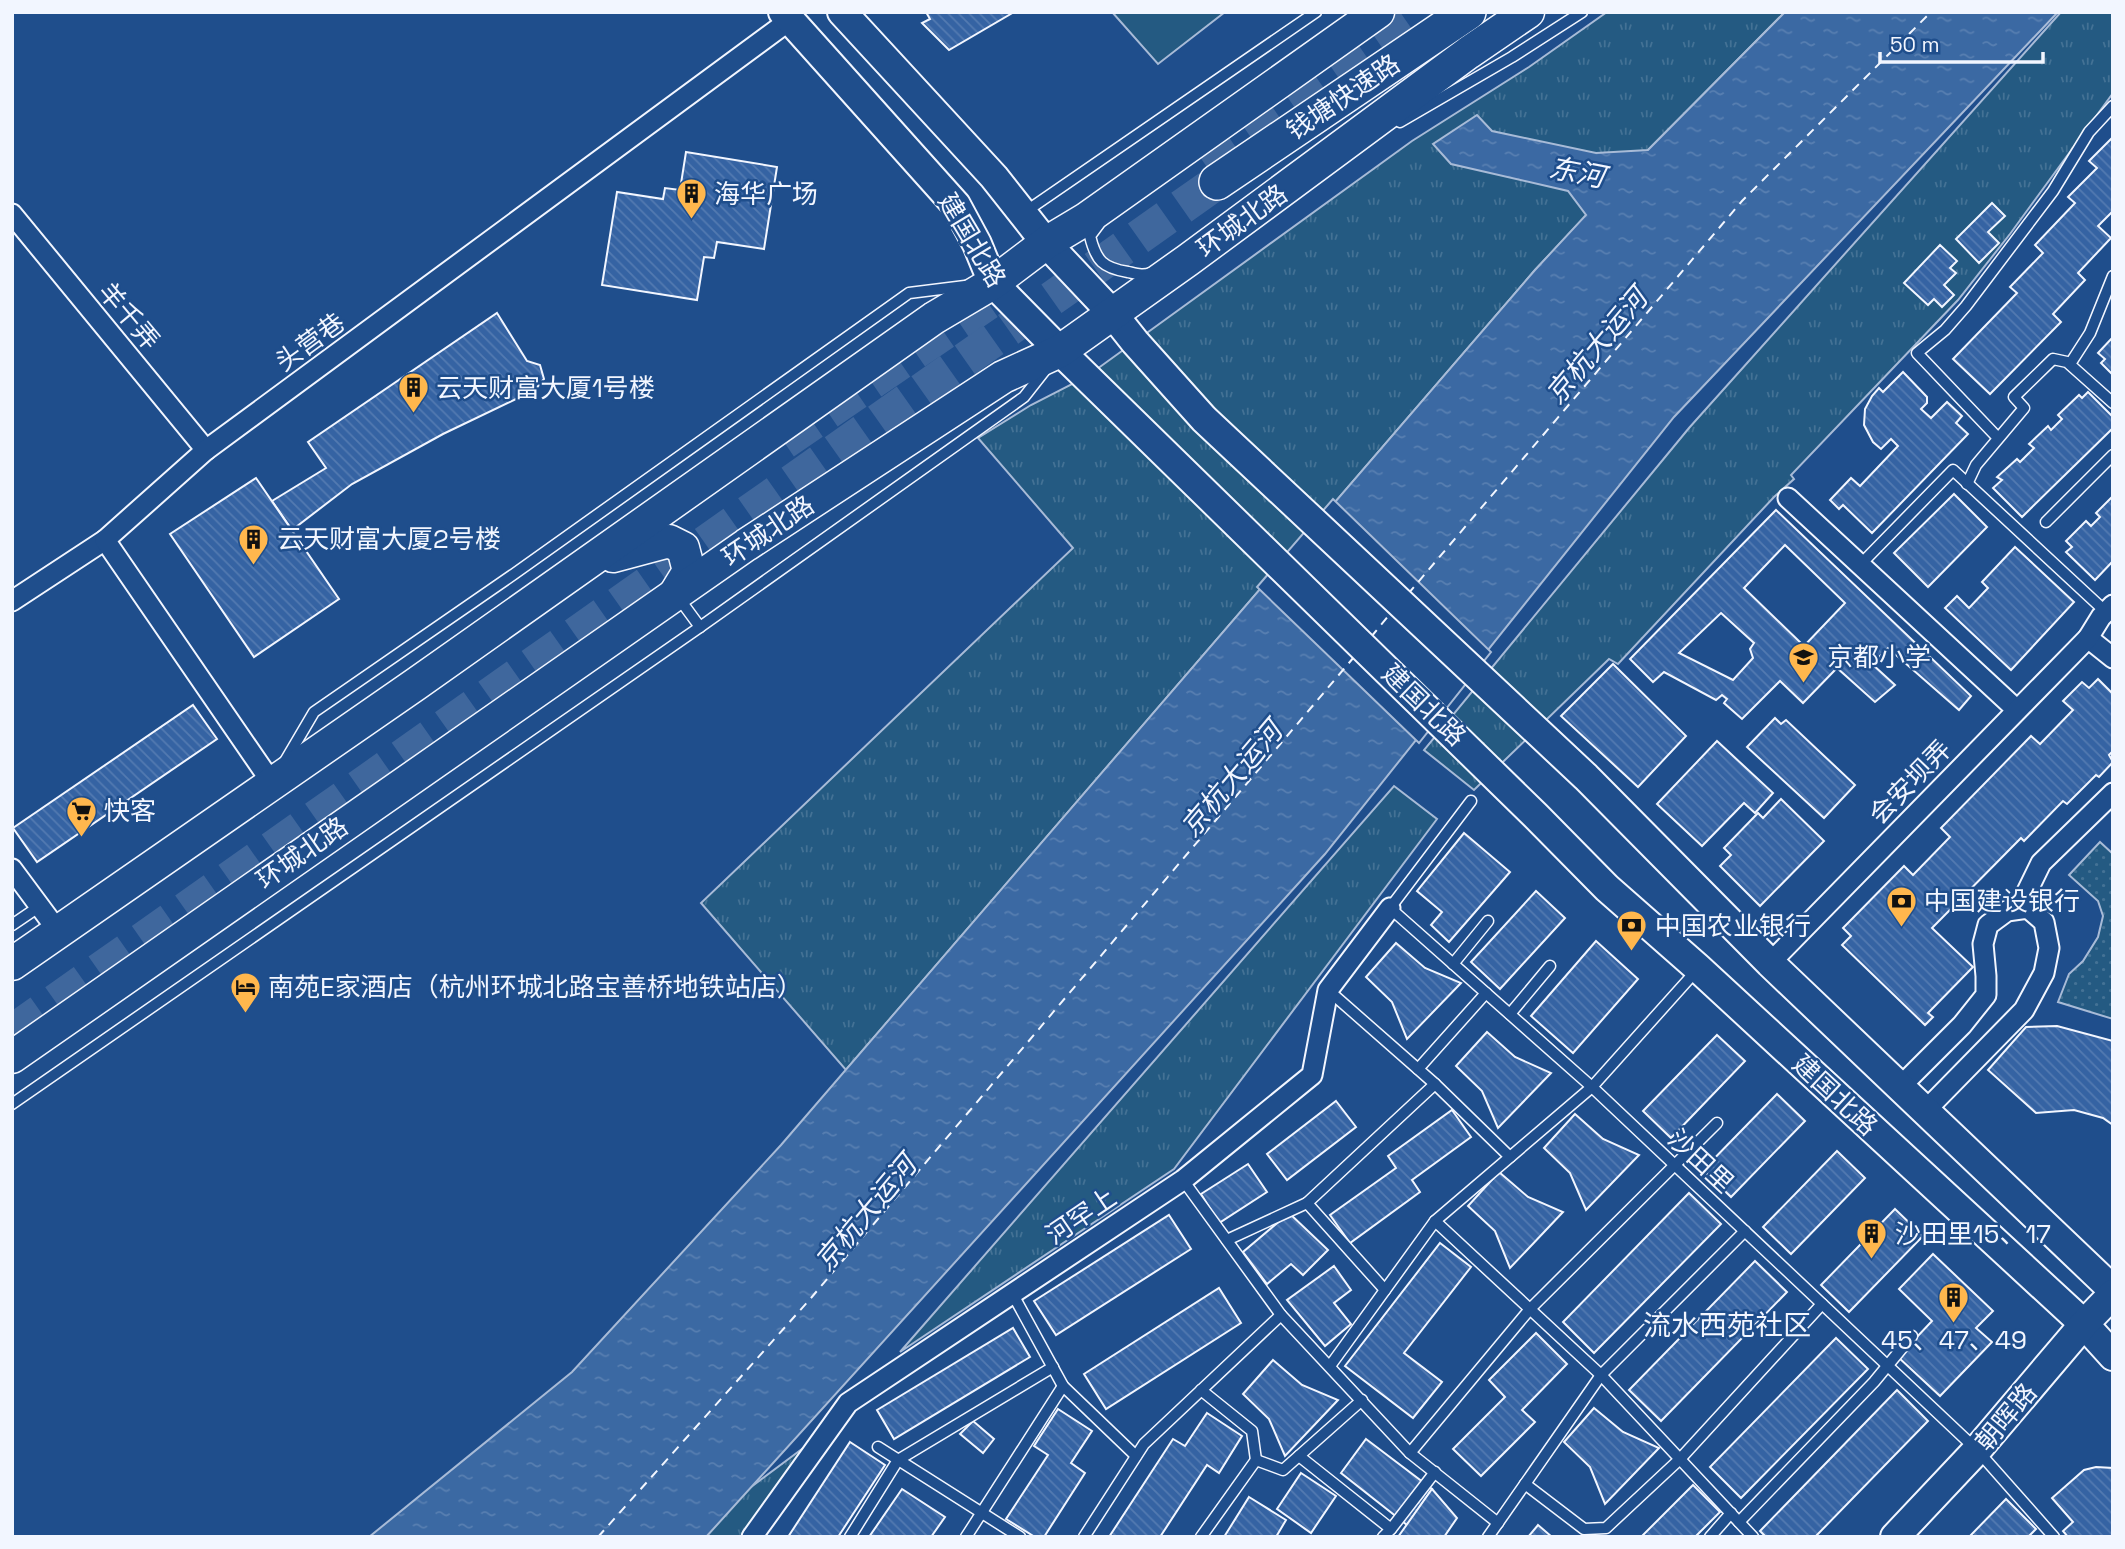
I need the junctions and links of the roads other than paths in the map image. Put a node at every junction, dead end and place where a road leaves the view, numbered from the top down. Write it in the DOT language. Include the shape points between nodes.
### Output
graph roads {
  1 [pos="842,12"];
  2 [pos="1316,12"];
  3 [pos="1468,12"];
  4 [pos="1528,12"];
  5 [pos="1582,12"];
  6 [pos="787,16"];
  7 [pos="1363,18"];
  8 [pos="2113,106"];
  9 [pos="1392,126"];
  10 [pos="1380,133"];
  11 [pos="1296,181"];
  12 [pos="1136,182"];
  13 [pos="1217,182"];
  14 [pos="12,214"];
  15 [pos="1022,214"];
  16 [pos="1046,243"];
  17 [pos="1188,260"];
  18 [pos="2113,276"];
  19 [pos="993,283"];
  20 [pos="1112,313"];
  21 [pos="1060,351"];
  22 [pos="2070,364"];
  23 [pos="2113,403"];
  24 [pos="1998,438"];
  25 [pos="206,450"];
  26 [pos="2113,455"];
  27 [pos="1967,484"];
  28 [pos="1788,498"];
  29 [pos="2046,523"];
  30 [pos="106,540"];
  31 [pos="584,565"];
  32 [pos="1860,565"];
  33 [pos="675,594"];
  34 [pos="12,601"];
  35 [pos="2109,608"];
  36 [pos="700,627"];
  37 [pos="2088,638"];
  38 [pos="2113,658"];
  39 [pos="2017,710"];
  40 [pos="272,783"];
  41 [pos="2113,793"];
  42 [pos="1471,801"];
  43 [pos="12,869"];
  44 [pos="40,906"];
  45 [pos="1390,908"];
  46 [pos="2019,908"];
  47 [pos="1488,921"];
  48 [pos="12,925"];
  49 [pos="58,931"];
  50 [pos="1770,963"];
  51 [pos="12,964"];
  52 [pos="1453,964"];
  53 [pos="1550,966"];
  54 [pos="1698,968"];
  55 [pos="1328,990"];
  56 [pos="1486,993"];
  57 [pos="1510,1014"];
  58 [pos="12,1056"];
  59 [pos="1418,1069"];
  60 [pos="1435,1084"];
  61 [pos="1592,1087"];
  62 [pos="1900,1087"];
  63 [pos="12,1104"];
  64 [pos="1925,1111"];
  65 [pos="1717,1123"];
  66 [pos="1510,1157"];
  67 [pos="1675,1166"];
  68 [pos="1183,1180"];
  69 [pos="1307,1203"];
  70 [pos="1436,1221"];
  71 [pos="1745,1231"];
  72 [pos="1227,1240"];
  73 [pos="1385,1290"];
  74 [pos="2113,1292"];
  75 [pos="1012,1293"];
  76 [pos="1822,1304"];
  77 [pos="1530,1309"];
  78 [pos="1282,1315"];
  79 [pos="2084,1324"];
  80 [pos="1912,1336"];
  81 [pos="2113,1356"];
  82 [pos="1887,1365"];
  83 [pos="1330,1366"];
  84 [pos="1053,1367"];
  85 [pos="1601,1375"];
  86 [pos="1063,1386"];
  87 [pos="1201,1390"];
  88 [pos="1362,1400"];
  89 [pos="878,1447"];
  90 [pos="1978,1450"];
  91 [pos="1410,1453"];
  92 [pos="1136,1456"];
  93 [pos="1299,1456"];
  94 [pos="1680,1459"];
  95 [pos="898,1460"];
  96 [pos="1256,1461"];
  97 [pos="1435,1472"];
  98 [pos="1525,1484"];
  99 [pos="981,1513"];
  100 [pos="1731,1513"];
  101 [pos="1739,1522"];
  102 [pos="1498,1523"];
  103 [pos="1391,1529"];
  104 [pos="752,1537"];
  105 [pos="850,1537"];
  106 [pos="966,1537"];
  107 [pos="1020,1537"];
  108 [pos="1084,1537"];
  109 [pos="1201,1537"];
  110 [pos="1382,1537"];
  111 [pos="1488,1537"];
  112 [pos="1710,1537"];
  113 [pos="1753,1537"];
  114 [pos="1895,1537"];
  115 [pos="2054,1537"];
  1 -- 15 [label="main road, 建国北路" via="994,177"];
  2 -- 15 [label="lane"];
  3 -- 13 [label="highway, 钱塘快速路"];
  4 -- 11 [label="main road, 环城北路"];
  5 -- 9 [label="lane"];
  6 -- 19 [label="main road, 建国北路" via="956,205"];
  6 -- 25 [label="street, 头营巷"];
  7 -- 12 [label="main road"];
  8 -- 24 [label="lane" via="2089,132 2053,191 1966,306 1917,353"];
  10 -- 11 [label="lane"];
  11 -- 17 [label="main road, 环城北路"];
  12 -- 16 [label="main road"];
  12 -- 17 [label="lane" via="1090,236 1095,254 1111,270 1144,275"];
  14 -- 25 [label="street, 羊千弄"];
  15 -- 16 [label="main road, 建国北路"];
  16 -- 19 [label="main road"];
  16 -- 20 [label="main road, 建国北路"];
  17 -- 20 [label="main road, 环城北路"];
  18 -- 22 [label="lane" via="2090,333"];
  19 -- 21 [label="main road, 建国北路"];
  19 -- 31 [label="main road" via="934,318"];
  19 -- 40 [label="lane" via="909,293 314,712"];
  20 -- 21 [label="main road, 环城北路"];
  20 -- 50 [label="main road, 建国北路" via="1204,419 1586,778"];
  21 -- 33 [label="main road, 环城北路" via="1003,377"];
  21 -- 36 [label="lane" via="1024,397"];
  21 -- 54 [label="main road, 建国北路" via="1607,888"];
  22 -- 23 [label="lane"];
  22 -- 24 [label="lane" via="2053,359 2014,397 2024,408"];
  24 -- 27 [label="lane"];
  25 -- 30 [label="street, 头营巷"];
  26 -- 29 [label="lane"];
  27 -- 32 [label="lane" via="1953,470"];
  27 -- 35 [label="lane"];
  28 -- 32 [label="street"];
  30 -- 34 [label="street, 头营巷"];
  30 -- 40 [label="street"];
  31 -- 33 [label="main road" via="668,541 683,548 690,571"];
  31 -- 40 [label="main road"];
  32 -- 39 [label="street"];
  33 -- 36 [label="lane"];
  33 -- 58 [label="main road, 环城北路"];
  35 -- 37 [label="street, 会安坝弄"];
  36 -- 63 [label="lane"];
  37 -- 38 [label="street"];
  37 -- 39 [label="street, 会安坝弄"];
  39 -- 50 [label="street, 会安坝弄"];
  40 -- 49 [label="main road"];
  41 -- 46 [label="street" via="2041,863"];
  42 -- 45 [label="lane"];
  43 -- 44 [label="street"];
  44 -- 48 [label="lane"];
  44 -- 49 [label="street"];
  45 -- 52 [label="lane, 沙田里"];
  45 -- 55 [label="street, 河罕上"];
  46 -- 62 [label="street" via="1988,925 1983,944 1986,995"];
  46 -- 64 [label="street" via="2028,908 2044,922 2049,948 2044,973 2024,1010"];
  47 -- 52 [label="lane"];
  49 -- 51 [label="main road"];
  50 -- 62 [label="main road, 建国北路"];
  52 -- 56 [label="lane, 沙田里"];
  53 -- 57 [label="lane"];
  54 -- 61 [label="lane"];
  54 -- 79 [label="main road, 建国北路"];
  55 -- 59 [label="lane"];
  55 -- 68 [label="street, 河罕上" via="1312,1075"];
  56 -- 57 [label="lane, 沙田里"];
  56 -- 59 [label="lane"];
  57 -- 61 [label="lane, 沙田里"];
  59 -- 60 [label="lane"];
  60 -- 66 [label="lane"];
  60 -- 69 [label="lane"];
  61 -- 66 [label="lane"];
  61 -- 67 [label="lane, 沙田里"];
  62 -- 64 [label="main road, 建国北路"];
  64 -- 74 [label="main road, 建国北路"];
  65 -- 67 [label="lane"];
  66 -- 70 [label="lane"];
  67 -- 71 [label="lane, 沙田里"];
  67 -- 77 [label="lane"];
  68 -- 72 [label="lane"];
  68 -- 75 [label="street, 河罕上"];
  69 -- 72 [label="lane"];
  69 -- 73 [label="lane"];
  70 -- 73 [label="lane"];
  70 -- 77 [label="lane"];
  71 -- 76 [label="lane, 沙田里"];
  71 -- 85 [label="lane"];
  72 -- 78 [label="lane"];
  73 -- 83 [label="lane"];
  74 -- 79 [label="main road, 朝晖路"];
  75 -- 84 [label="lane"];
  75 -- 104 [label="street, 河罕上" via="848,1403"];
  76 -- 82 [label="lane, 沙田里"];
  76 -- 94 [label="lane"];
  77 -- 85 [label="lane"];
  77 -- 91 [label="lane"];
  78 -- 83 [label="lane"];
  78 -- 87 [label="lane"];
  79 -- 81 [label="main road, 建国北路"];
  79 -- 90 [label="main road, 朝晖路"];
  80 -- 82 [label="lane"];
  82 -- 90 [label="lane, 沙田里"];
  82 -- 101 [label="lane"];
  83 -- 88 [label="lane"];
  84 -- 86 [label="lane"];
  84 -- 95 [label="lane"];
  85 -- 94 [label="lane"];
  85 -- 98 [label="lane"];
  86 -- 92 [label="lane"];
  86 -- 99 [label="lane"];
  87 -- 92 [label="lane"];
  87 -- 96 [label="lane" via="1252,1431"];
  88 -- 91 [label="lane"];
  88 -- 93 [label="lane"];
  89 -- 95 [label="lane"];
  90 -- 114 [label="main road, 朝晖路"];
  90 -- 115 [label="lane, 沙田里"];
  91 -- 97 [label="lane"];
  92 -- 108 [label="lane"];
  93 -- 96 [label="lane" via="1283,1470"];
  93 -- 103 [label="lane"];
  94 -- 98 [label="lane" via="1606,1528 1584,1529"];
  94 -- 100 [label="lane"];
  95 -- 99 [label="lane"];
  95 -- 105 [label="lane"];
  96 -- 109 [label="lane"];
  97 -- 102 [label="lane"];
  97 -- 103 [label="lane"];
  98 -- 102 [label="lane"];
  99 -- 106 [label="lane"];
  99 -- 107 [label="lane"];
  100 -- 101 [label="lane"];
  100 -- 112 [label="lane"];
  101 -- 113 [label="lane"];
  102 -- 111 [label="lane"];
  103 -- 110 [label="lane"];
}
